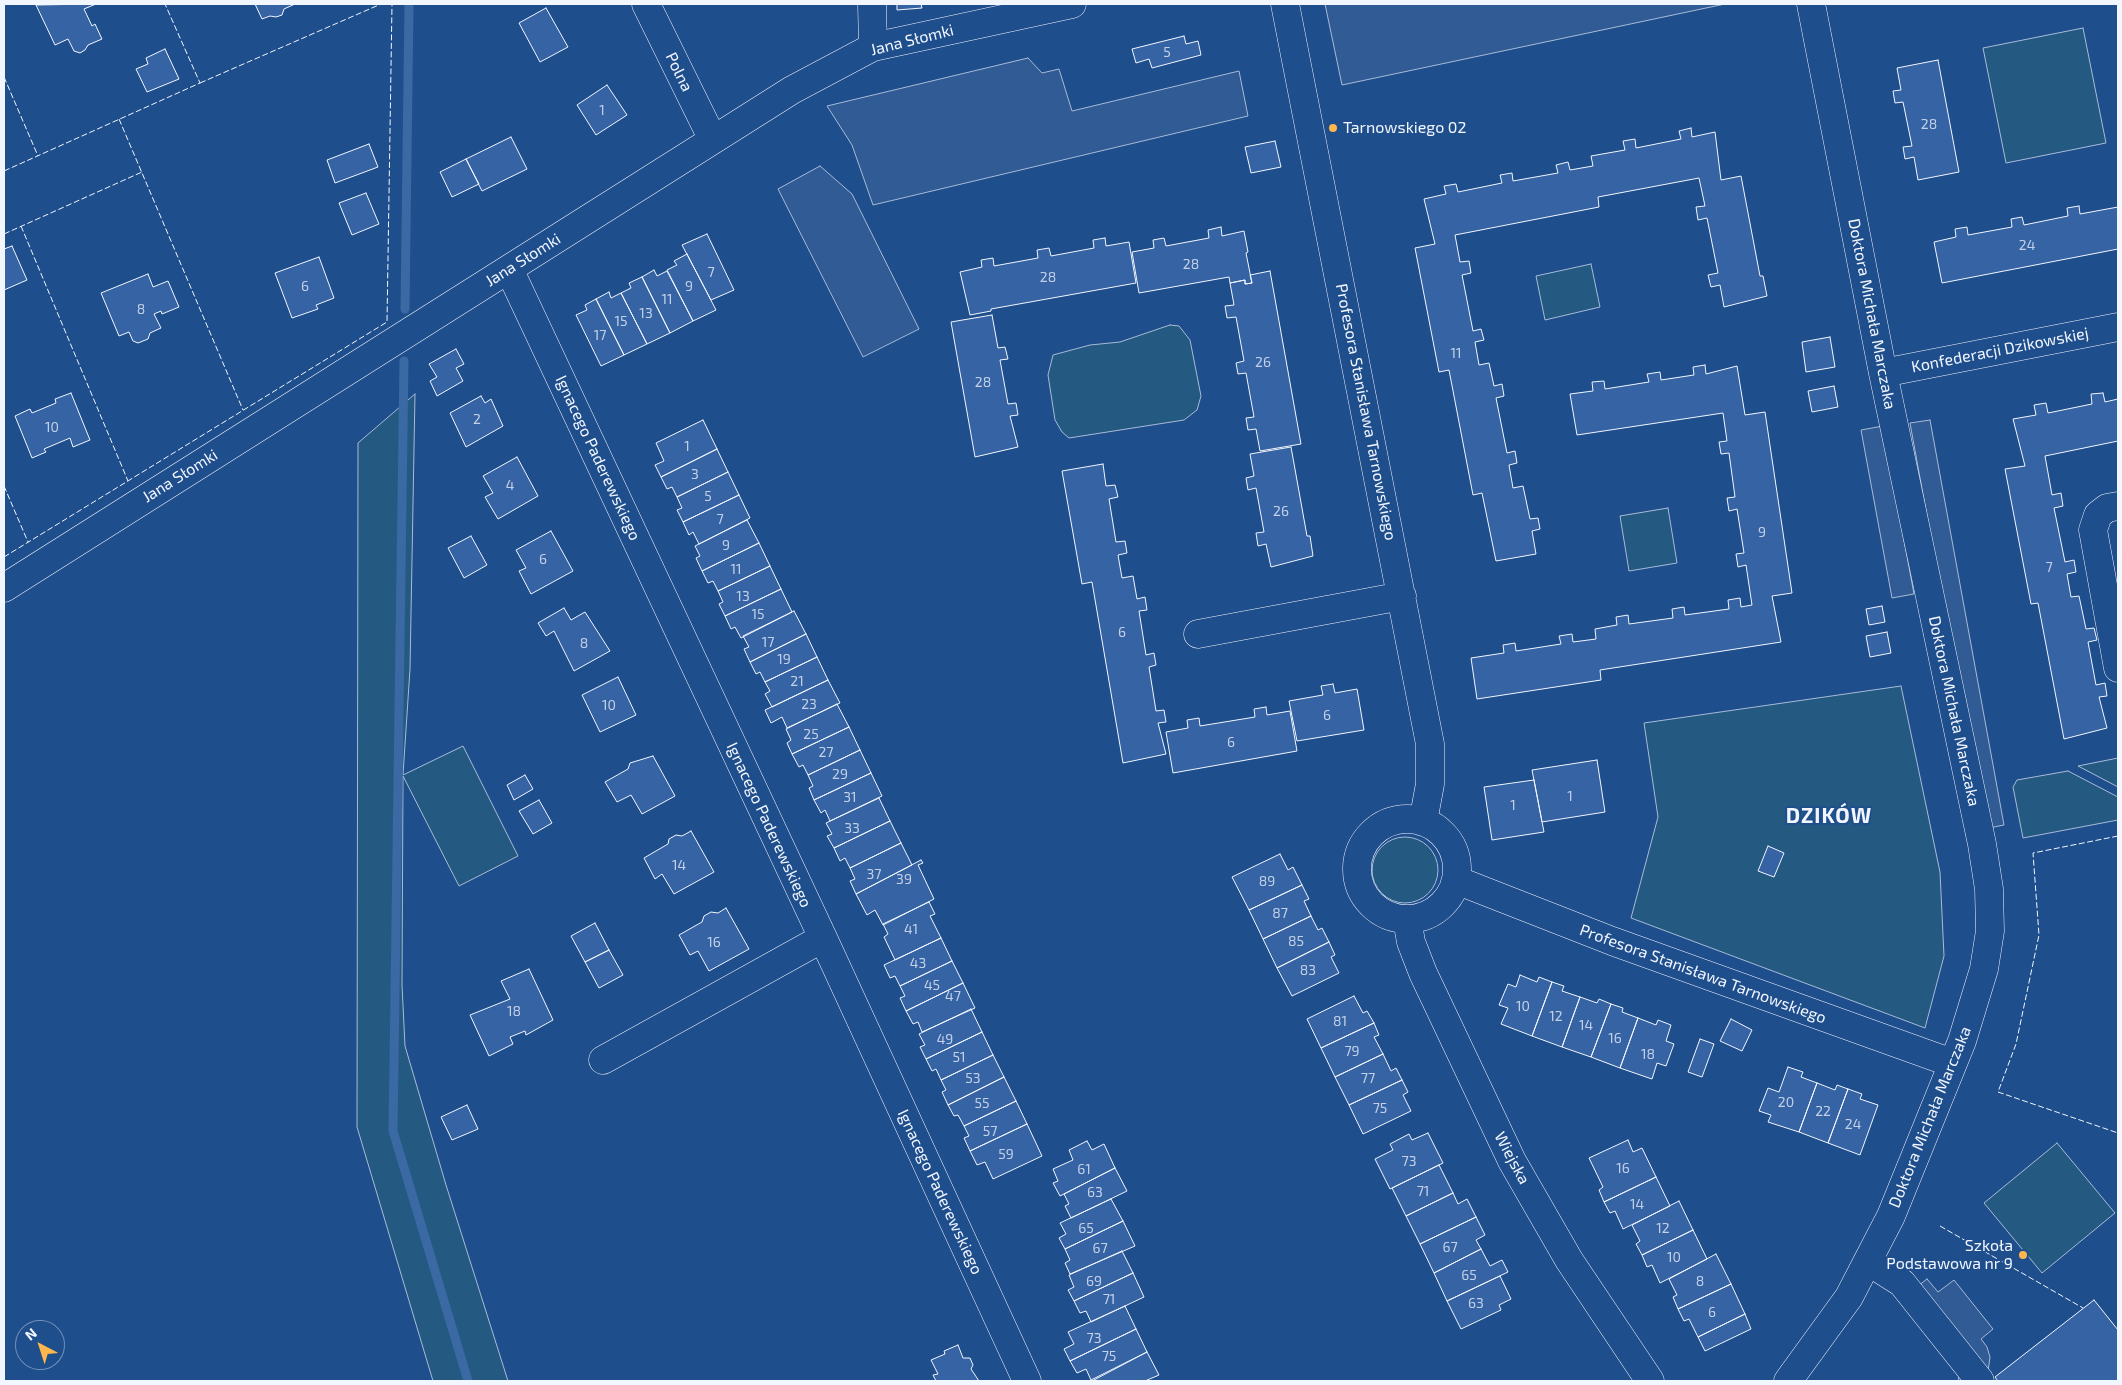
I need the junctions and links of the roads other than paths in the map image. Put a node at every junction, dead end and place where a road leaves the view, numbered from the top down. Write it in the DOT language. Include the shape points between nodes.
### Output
graph roads {
  1 [pos="646,4"];
  2 [pos="872,4"];
  3 [pos="1072,4"];
  4 [pos="1285,4"];
  5 [pos="1811,4"];
  6 [pos="873,47"];
  7 [pos="713,140"];
  8 [pos="509,269"];
  9 [pos="2118,327"];
  10 [pos="1883,373"];
  11 [pos="2118,506"];
  12 [pos="4,588"];
  13 [pos="1402,596"];
  14 [pos="1198,634"];
  15 [pos="2118,668"];
  16 [pos="1416,821"];
  17 [pos="1456,880"];
  18 [pos="1407,919"];
  19 [pos="823,938"];
  20 [pos="603,1060"];
  21 [pos="1952,1063"];
  22 [pos="1869,1262"];
  23 [pos="1027,1381"];
  24 [pos="1650,1381"];
  25 [pos="1788,1381"];
  26 [pos="1980,1381"];
  1 -- 7 [label="street, Polna"];
  2 -- 6 [label="street"];
  3 -- 6 [label="street, Jana Słomki"];
  4 -- 13 [label="street, Profesora Stanisława Tarnowskiego"];
  5 -- 10 [label="street, Doktora Michała Marczaka"];
  6 -- 7 [label="street, Jana Słomki" via="792,90"];
  7 -- 8 [label="street, Jana Słomki"];
  8 -- 12 [label="street, Jana Słomki"];
  8 -- 19 [label="street, Ignacego Paderewskiego"];
  9 -- 10 [label="street, Konfederacji Dzikowskiej"];
  10 -- 21 [label="street, Doktora Michała Marczaka" via="1989,889 1990,931 1984,969"];
  11 -- 15 [label="street" via="2107,508 2098,515 2093,530"];
  13 -- 14 [label="street"];
  13 -- 16 [label="street, Profesora Stanisława Tarnowskiego" via="1430,744 1430,784"];
  16 -- 17 [label="street" via="1437,829 1447,839 1454,852"];
  16 -- 18 [label="street" via="1395,820 1381,826 1362,847 1357,864 1358,880 1365,896 1390,916"];
  17 -- 18 [label="street" via="1450,896 1438,908 1424,916"];
  17 -- 21 [label="street, Profesora Stanisława Tarnowskiego" via="1612,941"];
  18 -- 24 [label="street, Wiejska" via="1411,942 1423,973 1512,1161 1569,1260"];
  19 -- 20 [label="street"];
  19 -- 23 [label="street, Ignacego Paderewskiego"];
  21 -- 22 [label="street, Doktora Michała Marczaka" via="1891,1216"];
  22 -- 25 [label="street, Doktora Michała Marczaka" via="1849,1297"];
  22 -- 26 [label="street" via="1902,1282"];
}
